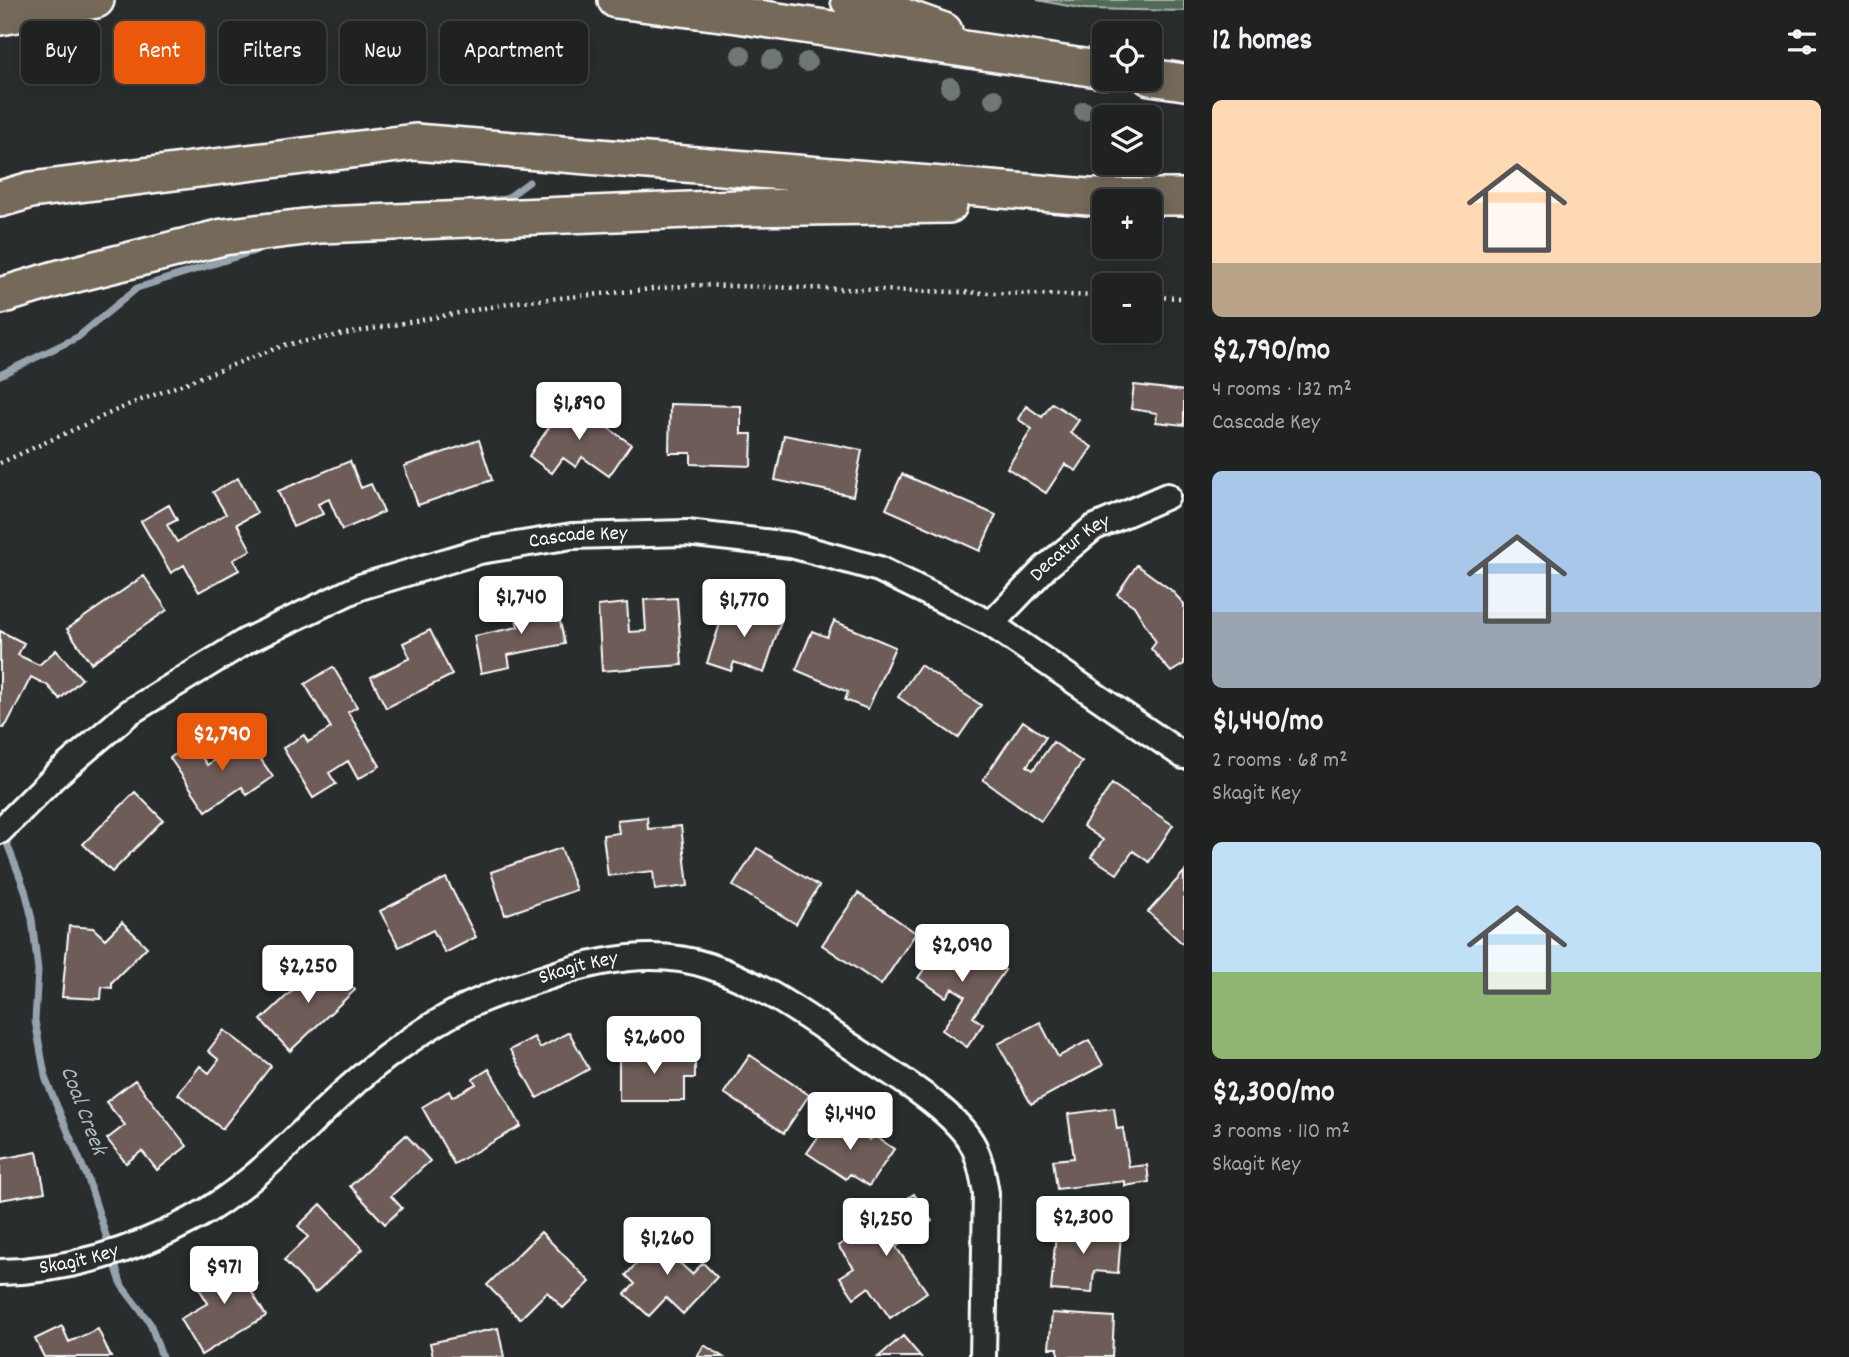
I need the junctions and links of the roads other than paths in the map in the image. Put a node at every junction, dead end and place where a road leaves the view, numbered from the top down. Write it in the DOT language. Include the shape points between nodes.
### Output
graph roads {
  1 [pos="96,0"];
  2 [pos="616,0"];
  3 [pos="849,0"];
  4 [pos="0,17"];
  5 [pos="1092,65"];
  6 [pos="1092,66"];
  7 [pos="1040,193"];
  8 [pos="1184,197"];
  9 [pos="0,199"];
  10 [pos="0,296"];
  11 [pos="1167,496"];
  12 [pos="991,624"];
  13 [pos="1184,756"];
  14 [pos="7,823"];
  15 [pos="0,1272"];
  16 [pos="984,1357"];
  1 -- 4 [label="highway"];
  2 -- 6 [label="highway"];
  3 -- 5 [label="highway" via="967,39"];
  7 -- 8 [label="highway"];
  7 -- 9 [label="highway" via="415,142 31,190"];
  7 -- 10 [label="highway" via="1024,204 738,208 321,225 223,237"];
  11 -- 12 [label="street, Decatur Key" via="1093,528 1046,567"];
  12 -- 13 [label="street, Cascade Key"];
  12 -- 14 [label="street, Cascade Key" via="879,569 791,545 687,533 572,536 480,551 360,587 246,641 130,712"];
  15 -- 16 [label="street, Skagit Key" via="61,1267 147,1241 192,1219 232,1194 383,1059 480,1000 570,969 622,957 664,957 706,965 745,980 920,1093 952,1120 972,1145 986,1192"];
}
